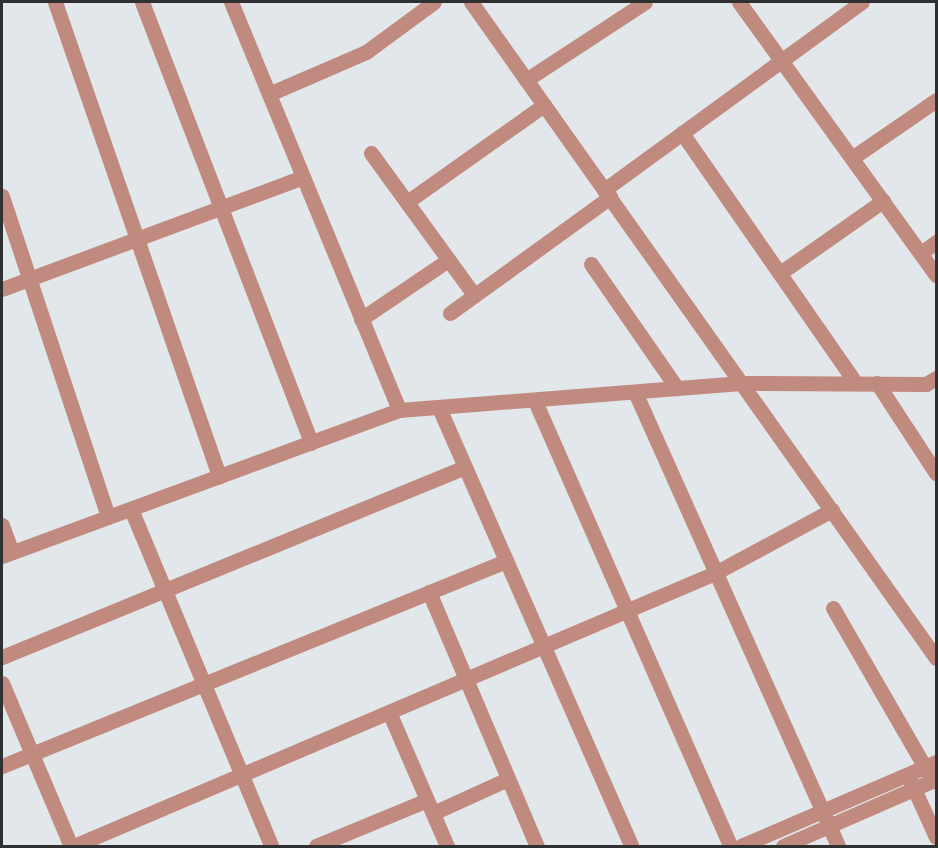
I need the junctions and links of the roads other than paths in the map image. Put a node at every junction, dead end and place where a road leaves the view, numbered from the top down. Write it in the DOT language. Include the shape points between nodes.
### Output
graph roads {
  1 [pos="55,2"];
  2 [pos="142,2"];
  3 [pos="231,2"];
  4 [pos="434,2"];
  5 [pos="471,2"];
  6 [pos="645,2"];
  7 [pos="739,2"];
  8 [pos="862,2"];
  9 [pos="781,60"];
  10 [pos="526,80"];
  11 [pos="269,94"];
  12 [pos="936,100"];
  13 [pos="544,105"];
  14 [pos="682,133"];
  15 [pos="371,153"];
  16 [pos="852,158"];
  17 [pos="303,177"];
  18 [pos="607,194"];
  19 [pos="2,196"];
  20 [pos="883,201"];
  21 [pos="407,202"];
  22 [pos="220,207"];
  23 [pos="136,239"];
  24 [pos="936,242"];
  25 [pos="921,253"];
  26 [pos="448,260"];
  27 [pos="591,264"];
  28 [pos="780,273"];
  29 [pos="936,275"];
  30 [pos="29,279"];
  31 [pos="2,289"];
  32 [pos="474,295"];
  33 [pos="450,313"];
  34 [pos="361,319"];
  35 [pos="936,378"];
  36 [pos="741,382"];
  37 [pos="856,383"];
  38 [pos="878,383"];
  39 [pos="677,388"];
  40 [pos="635,392"];
  41 [pos="534,401"];
  42 [pos="399,410"];
  43 [pos="440,410"];
  44 [pos="311,443"];
  45 [pos="465,467"];
  46 [pos="936,473"];
  47 [pos="219,476"];
  48 [pos="131,509"];
  49 [pos="832,510"];
  50 [pos="108,517"];
  51 [pos="2,525"];
  52 [pos="7,554"];
  53 [pos="506,561"];
  54 [pos="716,573"];
  55 [pos="164,590"];
  56 [pos="429,592"];
  57 [pos="833,608"];
  58 [pos="626,611"];
  59 [pos="543,646"];
  60 [pos="2,657"];
  61 [pos="936,658"];
  62 [pos="466,679"];
  63 [pos="2,683"];
  64 [pos="203,684"];
  65 [pos="389,712"];
  66 [pos="32,754"];
  67 [pos="2,766"];
  68 [pos="933,772"];
  69 [pos="241,775"];
  70 [pos="508,779"];
  71 [pos="910,782"];
  72 [pos="430,807"];
  73 [pos="822,812"];
  74 [pos="829,826"];
  75 [pos="936,837"];
  76 [pos="72,846"];
  77 [pos="271,846"];
  78 [pos="316,846"];
  79 [pos="447,846"];
  80 [pos="537,846"];
  81 [pos="631,846"];
  82 [pos="730,846"];
  83 [pos="741,846"];
  84 [pos="783,846"];
  85 [pos="838,846"];
  1 -- 23 [label="street"];
  2 -- 22 [label="street"];
  3 -- 11 [label="street"];
  4 -- 11 [label="street" via="366,52"];
  5 -- 10 [label="street"];
  6 -- 10 [label="street"];
  7 -- 9 [label="street"];
  8 -- 9 [label="street"];
  9 -- 14 [label="street"];
  9 -- 16 [label="street"];
  10 -- 13 [label="street"];
  11 -- 17 [label="street"];
  12 -- 16 [label="street"];
  13 -- 18 [label="street"];
  13 -- 21 [label="street"];
  14 -- 18 [label="street"];
  14 -- 28 [label="street"];
  15 -- 21 [label="street"];
  16 -- 20 [label="street"];
  17 -- 22 [label="street"];
  17 -- 34 [label="street"];
  18 -- 32 [label="street"];
  18 -- 36 [label="street"];
  19 -- 30 [label="street"];
  20 -- 25 [label="street"];
  20 -- 28 [label="street"];
  21 -- 26 [label="street"];
  22 -- 23 [label="street"];
  22 -- 44 [label="street"];
  23 -- 30 [label="street"];
  23 -- 47 [label="street"];
  24 -- 25 [label="street"];
  25 -- 29 [label="street"];
  26 -- 32 [label="street"];
  26 -- 34 [label="street"];
  27 -- 39 [label="street"];
  28 -- 37 [label="street"];
  30 -- 31 [label="street"];
  30 -- 50 [label="street"];
  32 -- 33 [label="street"];
  34 -- 42 [label="street"];
  35 -- 38 [label="street" via="926,384"];
  36 -- 37 [label="street"];
  36 -- 39 [label="street"];
  36 -- 49 [label="street"];
  37 -- 38 [label="street"];
  38 -- 46 [label="street"];
  39 -- 40 [label="street"];
  40 -- 41 [label="street"];
  40 -- 54 [label="street"];
  41 -- 43 [label="street"];
  41 -- 58 [label="street"];
  42 -- 43 [label="street"];
  42 -- 44 [label="street"];
  43 -- 45 [label="street"];
  44 -- 47 [label="street"];
  45 -- 53 [label="street"];
  45 -- 55 [label="street"];
  47 -- 48 [label="street"];
  48 -- 50 [label="street"];
  48 -- 55 [label="street"];
  49 -- 54 [label="street"];
  49 -- 61 [label="street"];
  50 -- 52 [label="street"];
  51 -- 52 [label="street"];
  53 -- 56 [label="street"];
  53 -- 59 [label="street"];
  54 -- 58 [label="street"];
  54 -- 73 [label="street"];
  55 -- 60 [label="street"];
  55 -- 64 [label="street"];
  56 -- 62 [label="street"];
  56 -- 64 [label="street"];
  57 -- 68 [label="street"];
  58 -- 59 [label="street"];
  58 -- 82 [label="street"];
  59 -- 62 [label="street"];
  59 -- 81 [label="street"];
  62 -- 65 [label="street"];
  62 -- 70 [label="street"];
  63 -- 66 [label="street"];
  64 -- 66 [label="street"];
  64 -- 69 [label="street"];
  65 -- 69 [label="street"];
  65 -- 72 [label="street"];
  66 -- 67 [label="street"];
  66 -- 76 [label="street"];
  68 -- 71 [label="street"];
  69 -- 76 [label="street"];
  69 -- 77 [label="street"];
  70 -- 72 [label="street"];
  70 -- 80 [label="street"];
  71 -- 73 [label="street"];
  71 -- 74 [label="street"];
  71 -- 75 [label="street"];
  72 -- 78 [label="street"];
  72 -- 79 [label="street"];
  73 -- 74 [label="street"];
  73 -- 83 [label="street"];
  74 -- 84 [label="street"];
  74 -- 85 [label="street"];
}
